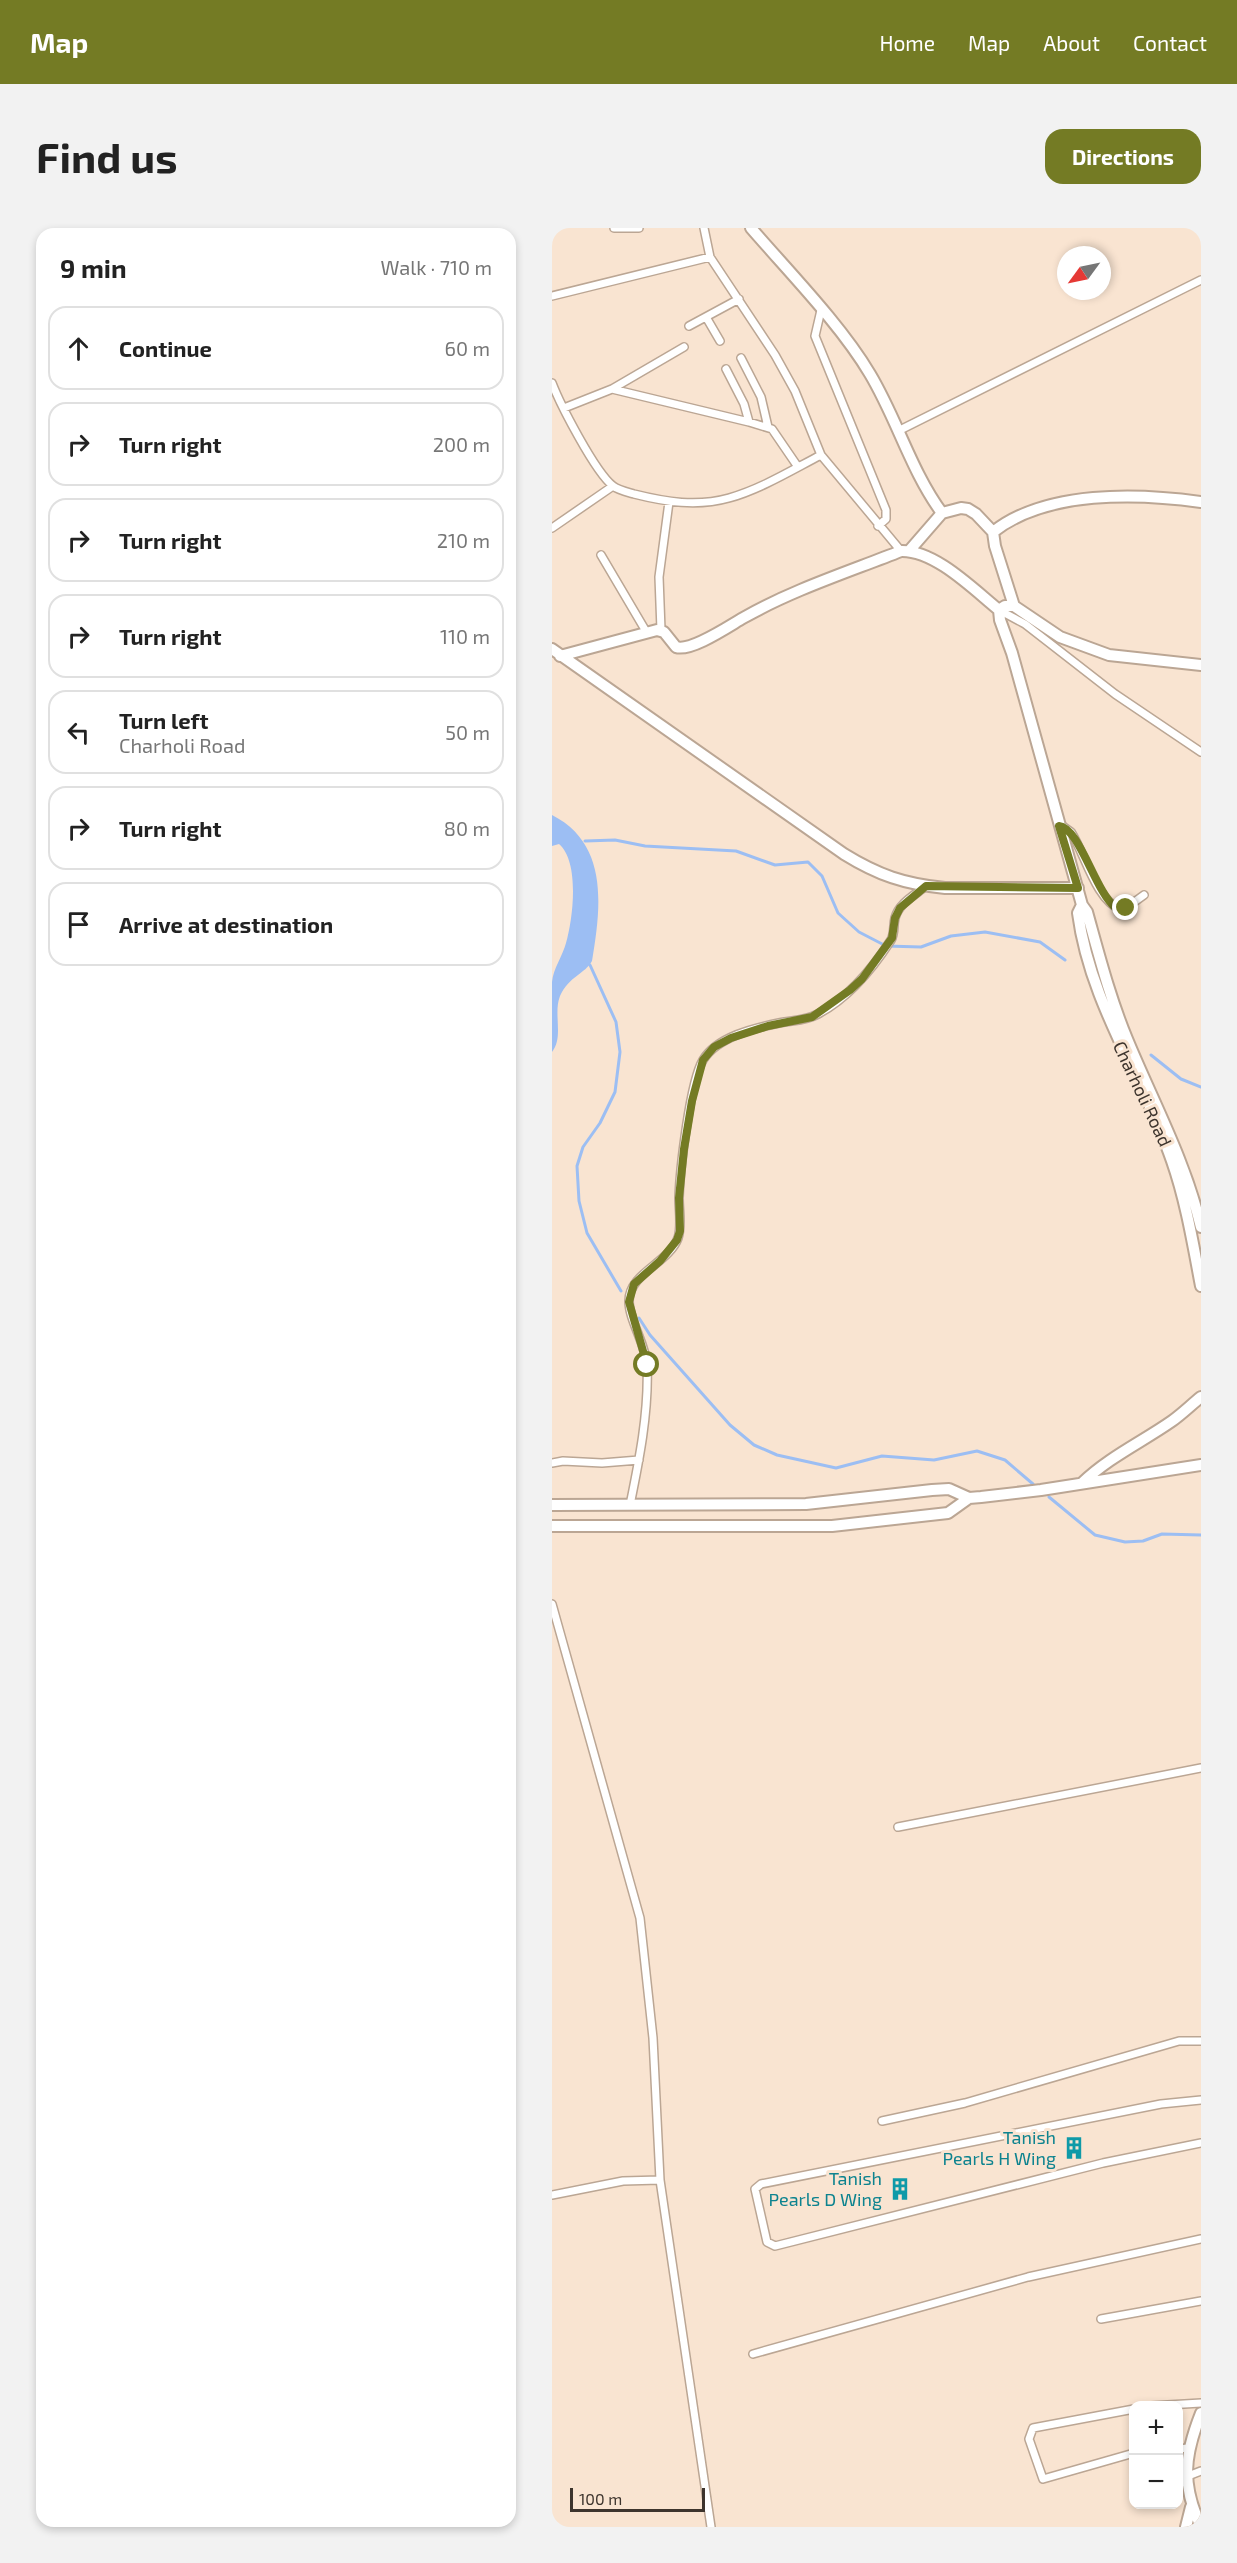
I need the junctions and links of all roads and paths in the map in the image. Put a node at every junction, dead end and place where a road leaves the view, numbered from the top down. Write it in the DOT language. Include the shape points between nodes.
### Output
graph roads {
  1 [pos="614,228"];
  2 [pos="639,228"];
  3 [pos="704,228"];
  4 [pos="751,228"];
  5 [pos="710,257"];
  6 [pos="1201,280"];
  7 [pos="552,296"];
  8 [pos="739,299"];
  9 [pos="821,310"];
  10 [pos="706,317"];
  11 [pos="689,326"];
  12 [pos="720,341"];
  13 [pos="684,347"];
  14 [pos="741,358"];
  15 [pos="726,369"];
  16 [pos="552,383"];
  17 [pos="612,389"];
  18 [pos="555,401"];
  19 [pos="564,408"];
  20 [pos="749,422"];
  21 [pos="768,427"];
  22 [pos="898,430"];
  23 [pos="821,455"];
  24 [pos="798,467"];
  25 [pos="613,486"];
  26 [pos="1201,501"];
  27 [pos="669,502"];
  28 [pos="942,513"];
  29 [pos="878,526"];
  30 [pos="552,528"];
  31 [pos="993,532"];
  32 [pos="905,551"];
  33 [pos="601,555"];
  34 [pos="1014,606"];
  35 [pos="999,610"];
  36 [pos="661,630"];
  37 [pos="647,633"];
  38 [pos="556,652"];
  39 [pos="1201,665"];
  40 [pos="1201,753"];
  41 [pos="1059,826"];
  42 [pos="926,886"];
  43 [pos="1078,888"];
  44 [pos="1144,895"];
  45 [pos="1151,1100"];
  46 [pos="1201,1227"];
  47 [pos="1201,1286"];
  48 [pos="1201,1397"];
  49 [pos="639,1460"];
  50 [pos="552,1463"];
  51 [pos="1201,1466"];
  52 [pos="1082,1483"];
  53 [pos="969,1498"];
  54 [pos="552,1505"];
  55 [pos="630,1506"];
  56 [pos="552,1526"];
  57 [pos="552,1604"];
  58 [pos="1201,1768"];
  59 [pos="898,1827"];
  60 [pos="1201,2041"];
  61 [pos="1201,2100"];
  62 [pos="882,2121"];
  63 [pos="1201,2143"];
  64 [pos="660,2180"];
  65 [pos="552,2195"];
  66 [pos="1201,2240"];
  67 [pos="1201,2301"];
  68 [pos="1101,2319"];
  69 [pos="753,2354"];
  70 [pos="1201,2403"];
  71 [pos="1183,2404"];
  72 [pos="1129,2410"];
  73 [pos="1201,2413"];
  74 [pos="1183,2448"];
  75 [pos="1129,2454"];
  76 [pos="1201,2471"];
  77 [pos="1188,2476"];
  78 [pos="1191,2507"];
  79 [pos="711,2527"];
  80 [pos="1186,2527"];
  81 [pos="1200,2527"];
  1 -- 2 [label="street"];
  3 -- 5 [label="street"];
  4 -- 9 [label="street"];
  5 -- 7 [label="street"];
  5 -- 8 [label="street"];
  6 -- 22 [label="street"];
  8 -- 10 [label="street"];
  8 -- 23 [label="street" via="795,391"];
  9 -- 22 [label="street" via="860,358"];
  9 -- 29 [label="street" via="815,336 886,510 886,519"];
  10 -- 11 [label="street"];
  10 -- 12 [label="street"];
  13 -- 17 [label="street"];
  14 -- 21 [label="street" via="761,397"];
  15 -- 20 [label="street"];
  16 -- 18 [label="street"];
  17 -- 19 [label="street"];
  17 -- 20 [label="street"];
  18 -- 19 [label="street"];
  19 -- 25 [label="street"];
  20 -- 21 [label="street"];
  21 -- 24 [label="street"];
  22 -- 28 [label="street" via="923,485"];
  23 -- 24 [label="street"];
  23 -- 29 [label="street"];
  24 -- 27 [label="street" via="729,498 701,503"];
  25 -- 27 [label="street"];
  25 -- 30 [label="street"];
  26 -- 31 [label="street" via="1122,495 1078,501 1020,515"];
  27 -- 36 [label="street" via="659,577"];
  28 -- 31 [label="street" via="968,509"];
  28 -- 32 [label="street"];
  29 -- 32 [label="street"];
  31 -- 34 [label="street"];
  32 -- 35 [label="street" via="946,568"];
  32 -- 36 [label="street" via="771,602 684,648 676,647"];
  33 -- 37 [label="street"];
  34 -- 35 [label="street"];
  34 -- 39 [label="street" via="1060,637 1109,656"];
  35 -- 40 [label="street" via="1025,624 1115,694"];
  35 -- 41 [label="street, Charholi Road"];
  36 -- 37 [label="street"];
  37 -- 38 [label="street"];
  38 -- 42 [label="street" via="844,854 876,873"];
  41 -- 43 [label="street, Charholi Road"];
  41 -- 44 [label="street" via="1071,832 1111,904 1126,908"];
  42 -- 43 [label="street"];
  42 -- 49 [label="street" via="900,908 892,938 850,990 812,1017 731,1038 714,1047 703,1060 684,1149 680,1231 677,1240 630,1293 629,1302 647,1365"];
  43 -- 45 [label="street, Charholi Road" via="1082,905 1078,913 1090,965 1117,1041"];
  45 -- 46 [label="street, Charholi Road" via="1175,1146"];
  45 -- 47 [label="street, Charholi Road" via="1179,1184"];
  48 -- 52 [label="street" via="1175,1420 1112,1458"];
  49 -- 50 [label="street"];
  49 -- 55 [label="street"];
  51 -- 52 [label="street"];
  52 -- 53 [label="street"];
  53 -- 55 [label="street" via="949,1489 806,1504"];
  53 -- 56 [label="street" via="948,1513 832,1526"];
  54 -- 55 [label="street"];
  57 -- 64 [label="street" via="640,1918 653,2038"];
  58 -- 59 [label="street"];
  60 -- 62 [label="street" via="1179,2041 965,2103"];
  61 -- 63 [label="street" via="1161,2104 773,2181 755,2189 767,2242 775,2246 1104,2163"];
  64 -- 65 [label="street" via="623,2181"];
  64 -- 79 [label="street"];
  66 -- 69 [label="street" via="1028,2277"];
  67 -- 68 [label="street"];
  70 -- 71 [label="street"];
  72 -- 75 [label="street" via="1033,2428 1029,2439 1043,2479"];
  73 -- 74 [label="street"];
  74 -- 77 [label="street"];
  76 -- 77 [label="street"];
  77 -- 78 [label="street"];
  78 -- 80 [label="street"];
  78 -- 81 [label="street"];
}
